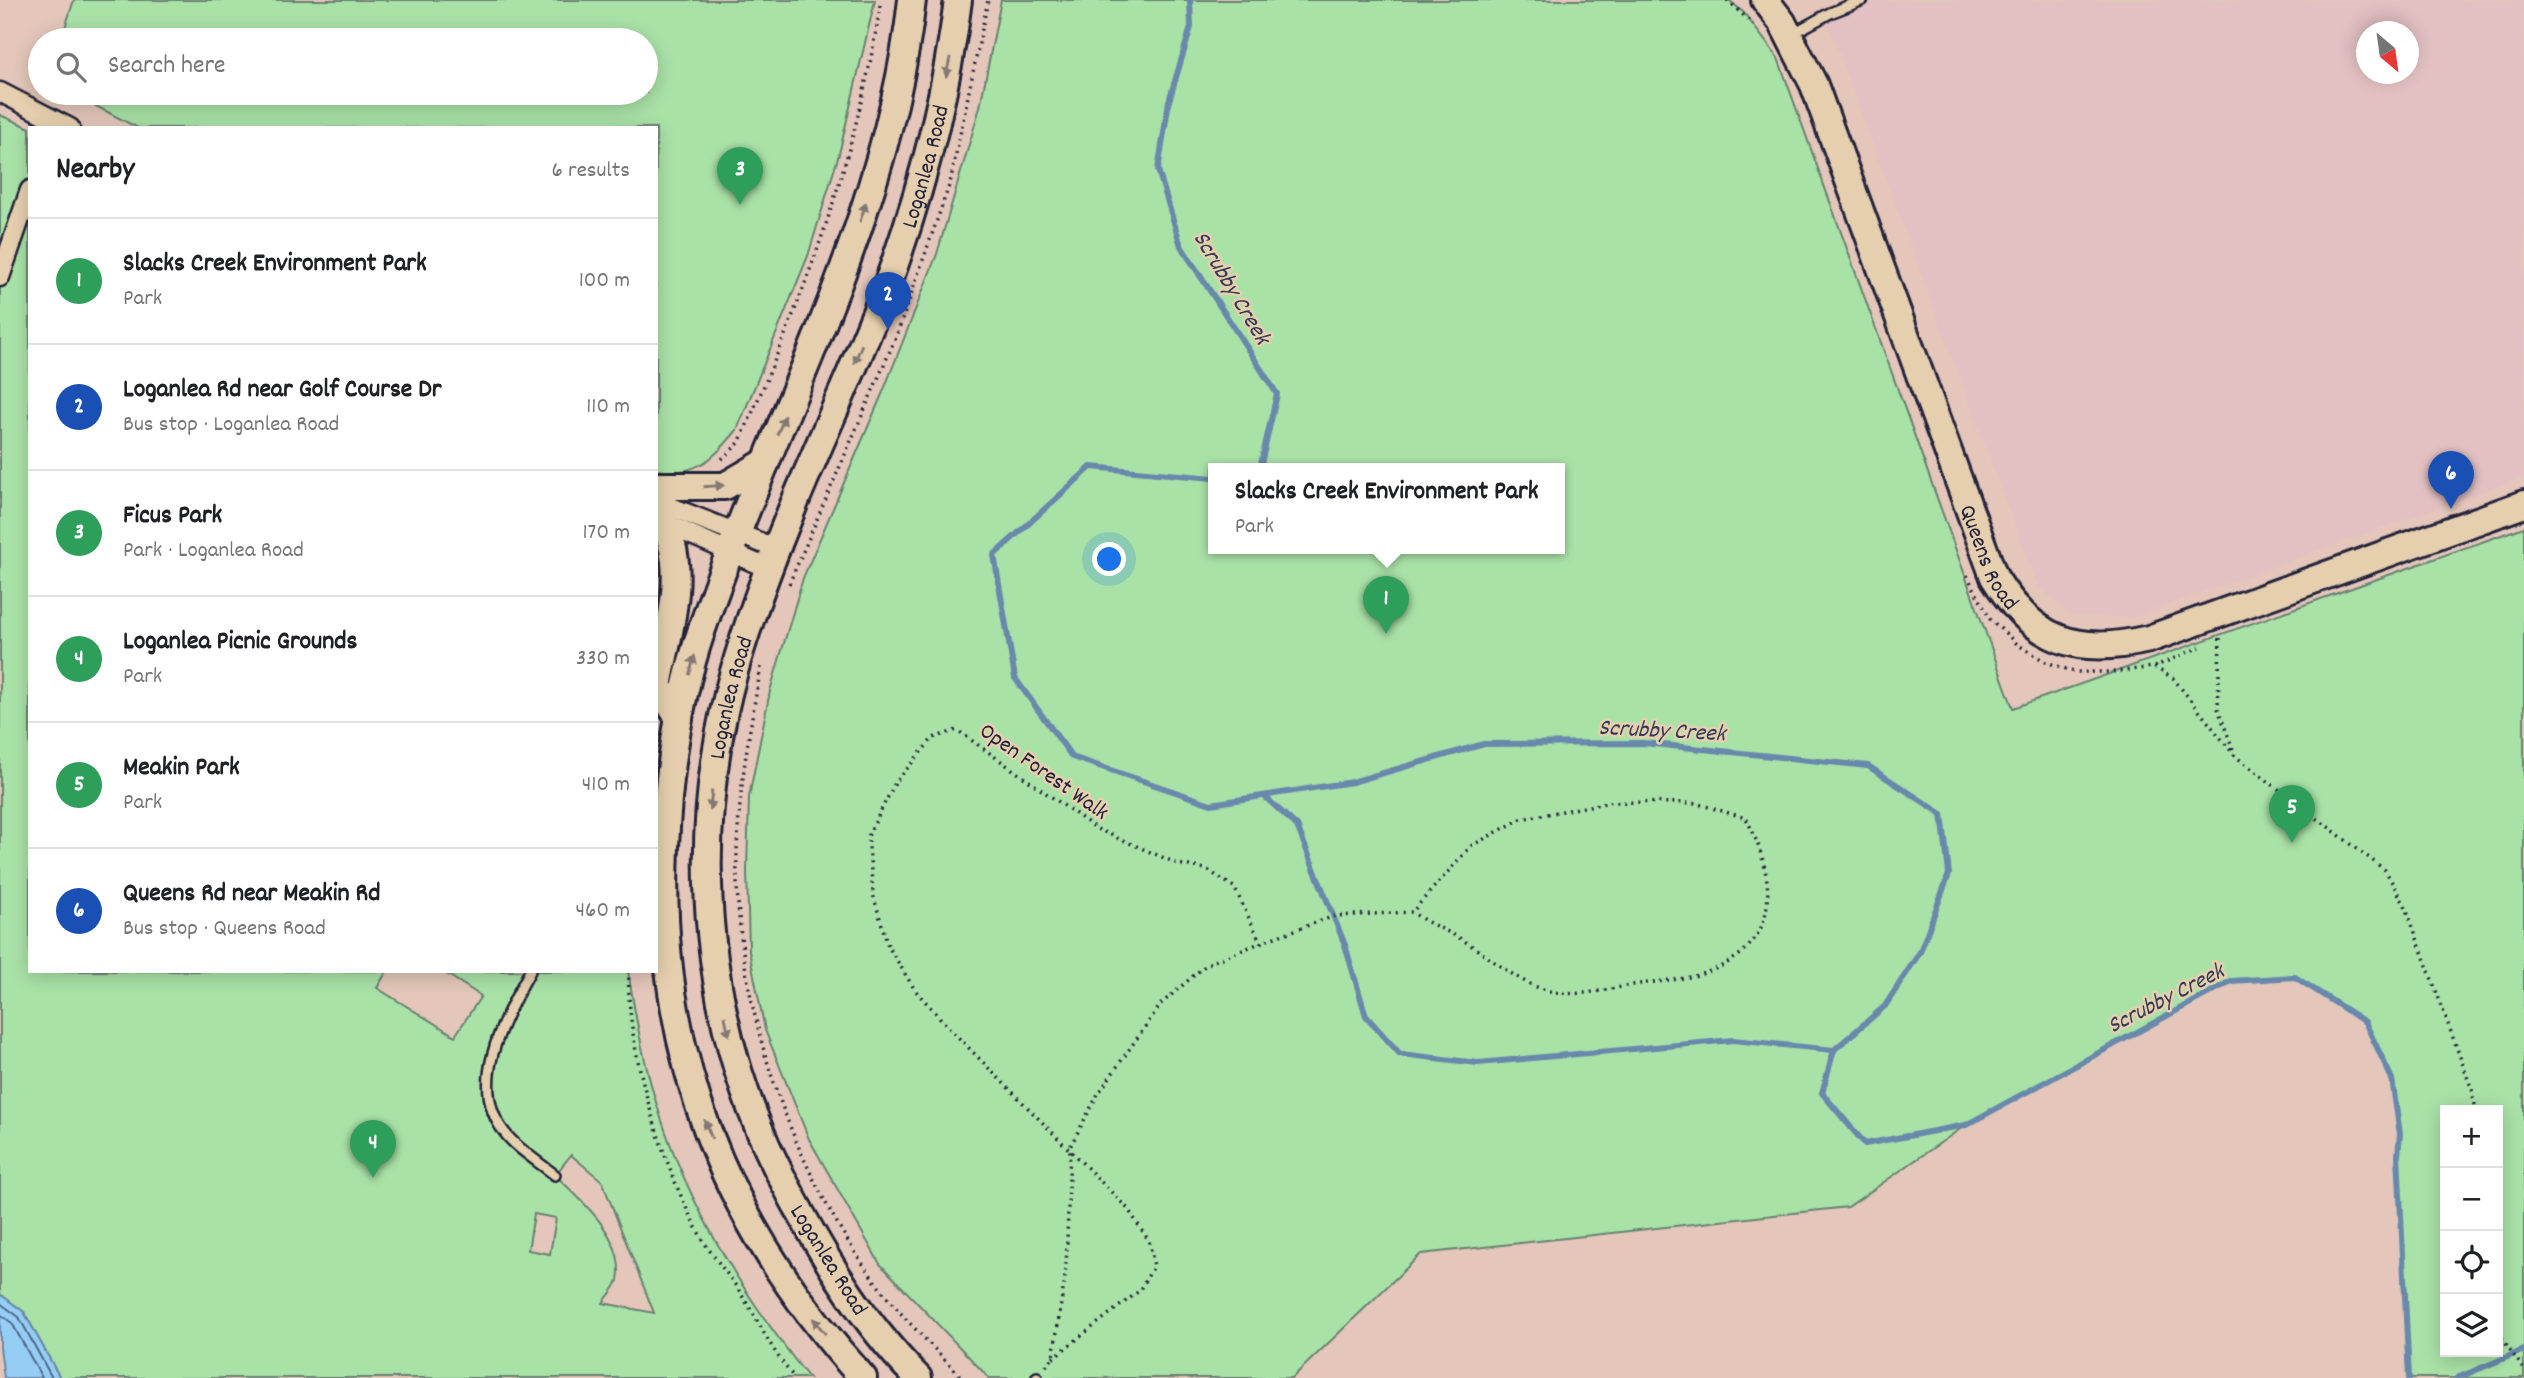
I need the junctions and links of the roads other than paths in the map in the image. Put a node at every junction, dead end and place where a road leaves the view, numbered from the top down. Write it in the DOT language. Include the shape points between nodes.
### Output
graph roads {
  1 [pos="912,0"];
  2 [pos="958,0"];
  3 [pos="1765,0"];
  4 [pos="1863,0"];
  5 [pos="1789,36"];
  6 [pos="0,92"];
  7 [pos="58,125"];
  8 [pos="28,196"];
  9 [pos="0,277"];
  10 [pos="766,462"];
  11 [pos="658,486"];
  12 [pos="2524,504"];
  13 [pos="658,514"];
  14 [pos="734,543"];
  15 [pos="773,559"];
  16 [pos="679,718"];
  17 [pos="529,973"];
  18 [pos="555,1175"];
  19 [pos="863,1378"];
  20 [pos="918,1378"];
  10 -- 1 [label="main road, Loganlea Road, one-way" via="877,171 898,88"];
  2 -- 15 [label="main road, Loganlea Road, one-way" via="940,107 894,266"];
  3 -- 5 [label="main road, Queens Road"];
  4 -- 5 [label="lane"];
  5 -- 12 [label="main road, Queens Road" via="1841,153 1994,577 2011,604 2033,624 2062,641 2085,646 2115,647 2149,639"];
  6 -- 7 [label="street"];
  8 -- 9 [label="street"];
  11 -- 10 [label="main road, one-way" via="725,486"];
  10 -- 14 [label="main road, Loganlea Road"];
  13 -- 14 [label="street"];
  13 -- 16 [label="main road" via="673,540 676,558 658,686"];
  14 -- 15 [label="street"];
  16 -- 14 [label="main road, Loganlea Road, one-way" via="701,631"];
  15 -- 20 [label="main road, Loganlea Road, one-way" via="728,695 710,801 708,886 716,974 734,1061 774,1162 842,1285 883,1342"];
  19 -- 16 [label="main road, Loganlea Road, one-way" via="802,1306 766,1249 728,1180 693,1091 664,944 666,800"];
  17 -- 18 [label="lane" via="498,1035 488,1084 490,1106 505,1133"];
}
